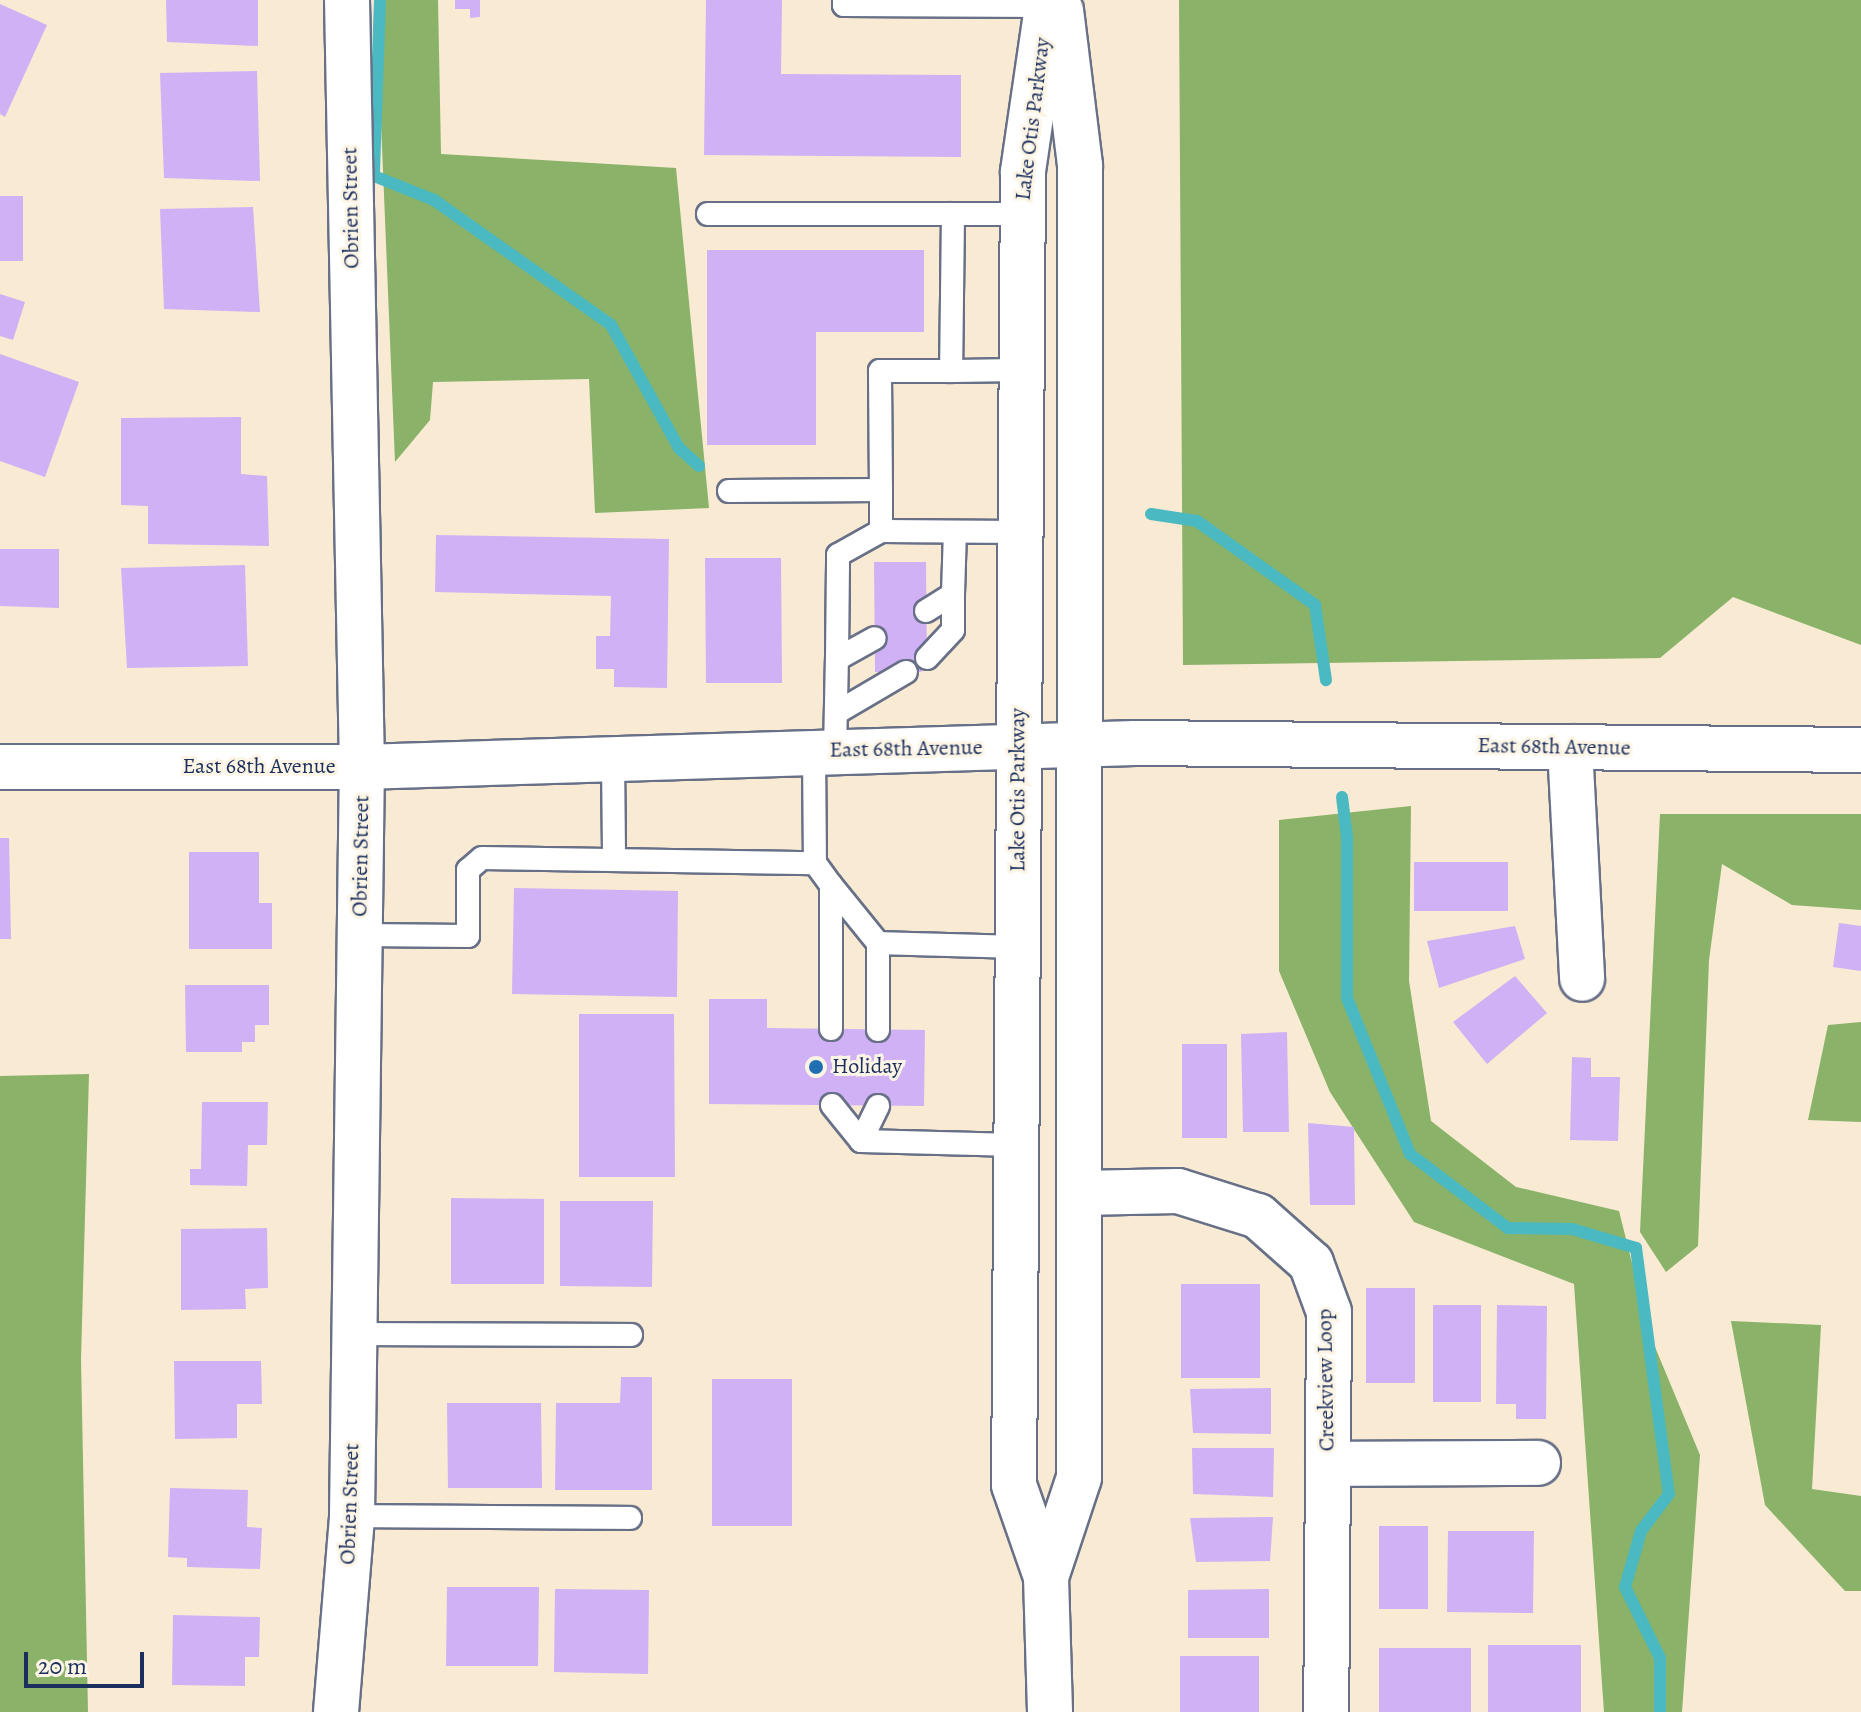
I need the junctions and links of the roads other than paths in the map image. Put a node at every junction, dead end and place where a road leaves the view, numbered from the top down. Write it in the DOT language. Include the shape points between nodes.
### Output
graph roads {
  1 [pos="347,0"];
  2 [pos="844,0"];
  3 [pos="1052,2"];
  4 [pos="708,214"];
  5 [pos="953,214"];
  6 [pos="1023,214"];
  7 [pos="1021,370"];
  8 [pos="951,371"];
  9 [pos="881,490"];
  10 [pos="729,491"];
  11 [pos="881,531"];
  12 [pos="955,532"];
  13 [pos="1020,532"];
  14 [pos="953,594"];
  15 [pos="926,611"];
  16 [pos="875,638"];
  17 [pos="927,658"];
  18 [pos="837,659"];
  19 [pos="906,672"];
  20 [pos="828,738"];
  21 [pos="1081,744"];
  22 [pos="1018,747"];
  23 [pos="1570,747"];
  24 [pos="1861,750"];
  25 [pos="613,758"];
  26 [pos="0,767"];
  27 [pos="362,767"];
  28 [pos="614,860"];
  29 [pos="815,863"];
  30 [pos="831,885"];
  31 [pos="360,935"];
  32 [pos="878,943"];
  33 [pos="1017,947"];
  34 [pos="1582,979"];
  35 [pos="831,1029"];
  36 [pos="878,1030"];
  37 [pos="832,1105"];
  38 [pos="878,1106"];
  39 [pos="861,1141"];
  40 [pos="1016,1145"];
  41 [pos="1080,1193"];
  42 [pos="354,1334"];
  43 [pos="631,1335"];
  44 [pos="1538,1463"];
  45 [pos="1328,1464"];
  46 [pos="352,1516"];
  47 [pos="630,1518"];
  48 [pos="1046,1577"];
  49 [pos="336,1712"];
  50 [pos="1050,1712"];
  51 [pos="1326,1712"];
  1 -- 27 [label="street, Obrien Street"];
  2 -- 3 [label="lane" via="844,5"];
  3 -- 6 [label="street, Lake Otis Parkway" via="1023,172"];
  3 -- 21 [label="street, Lake Otis Parkway" via="1080,165"];
  4 -- 5 [label="lane"];
  5 -- 6 [label="lane"];
  5 -- 8 [label="lane"];
  6 -- 7 [label="street, Lake Otis Parkway"];
  7 -- 8 [label="lane"];
  7 -- 13 [label="street, Lake Otis Parkway"];
  8 -- 9 [label="lane" via="880,371"];
  9 -- 10 [label="lane"];
  9 -- 11 [label="lane"];
  11 -- 12 [label="lane"];
  11 -- 18 [label="lane" via="838,555"];
  12 -- 13 [label="lane"];
  12 -- 14 [label="lane"];
  13 -- 22 [label="street, Lake Otis Parkway"];
  14 -- 15 [label="lane"];
  14 -- 17 [label="lane" via="953,630"];
  16 -- 18 [label="lane"];
  18 -- 20 [label="lane"];
  19 -- 20 [label="lane"];
  20 -- 22 [label="street, East 68th Avenue"];
  20 -- 25 [label="street, East 68th Avenue"];
  20 -- 29 [label="lane"];
  21 -- 22 [label="street, East 68th Avenue"];
  21 -- 23 [label="street, East 68th Avenue"];
  21 -- 41 [label="street, Lake Otis Parkway"];
  22 -- 33 [label="street, Lake Otis Parkway"];
  23 -- 24 [label="street, East 68th Avenue"];
  23 -- 34 [label="street"];
  25 -- 27 [label="street, East 68th Avenue"];
  25 -- 28 [label="lane"];
  26 -- 27 [label="street, East 68th Avenue"];
  27 -- 31 [label="street, Obrien Street"];
  28 -- 29 [label="lane"];
  28 -- 31 [label="lane" via="482,858 468,870 468,936"];
  29 -- 30 [label="lane"];
  30 -- 32 [label="lane"];
  30 -- 35 [label="lane"];
  31 -- 42 [label="street, Obrien Street"];
  32 -- 33 [label="lane"];
  32 -- 36 [label="lane"];
  33 -- 40 [label="street, Lake Otis Parkway"];
  37 -- 39 [label="lane"];
  38 -- 39 [label="lane"];
  39 -- 40 [label="lane"];
  40 -- 48 [label="street, Lake Otis Parkway" via="1014,1485"];
  41 -- 45 [label="street, Creekview Loop" via="1178,1191 1258,1216 1311,1263 1329,1312"];
  41 -- 48 [label="street, Lake Otis Parkway" via="1079,1478"];
  42 -- 43 [label="lane"];
  42 -- 46 [label="street, Obrien Street"];
  44 -- 45 [label="street, Creekview Loop"];
  45 -- 51 [label="street, Creekview Loop"];
  46 -- 47 [label="lane"];
  46 -- 49 [label="street, Obrien Street"];
  48 -- 50 [label="street, Lake Otis Parkway"];
}
